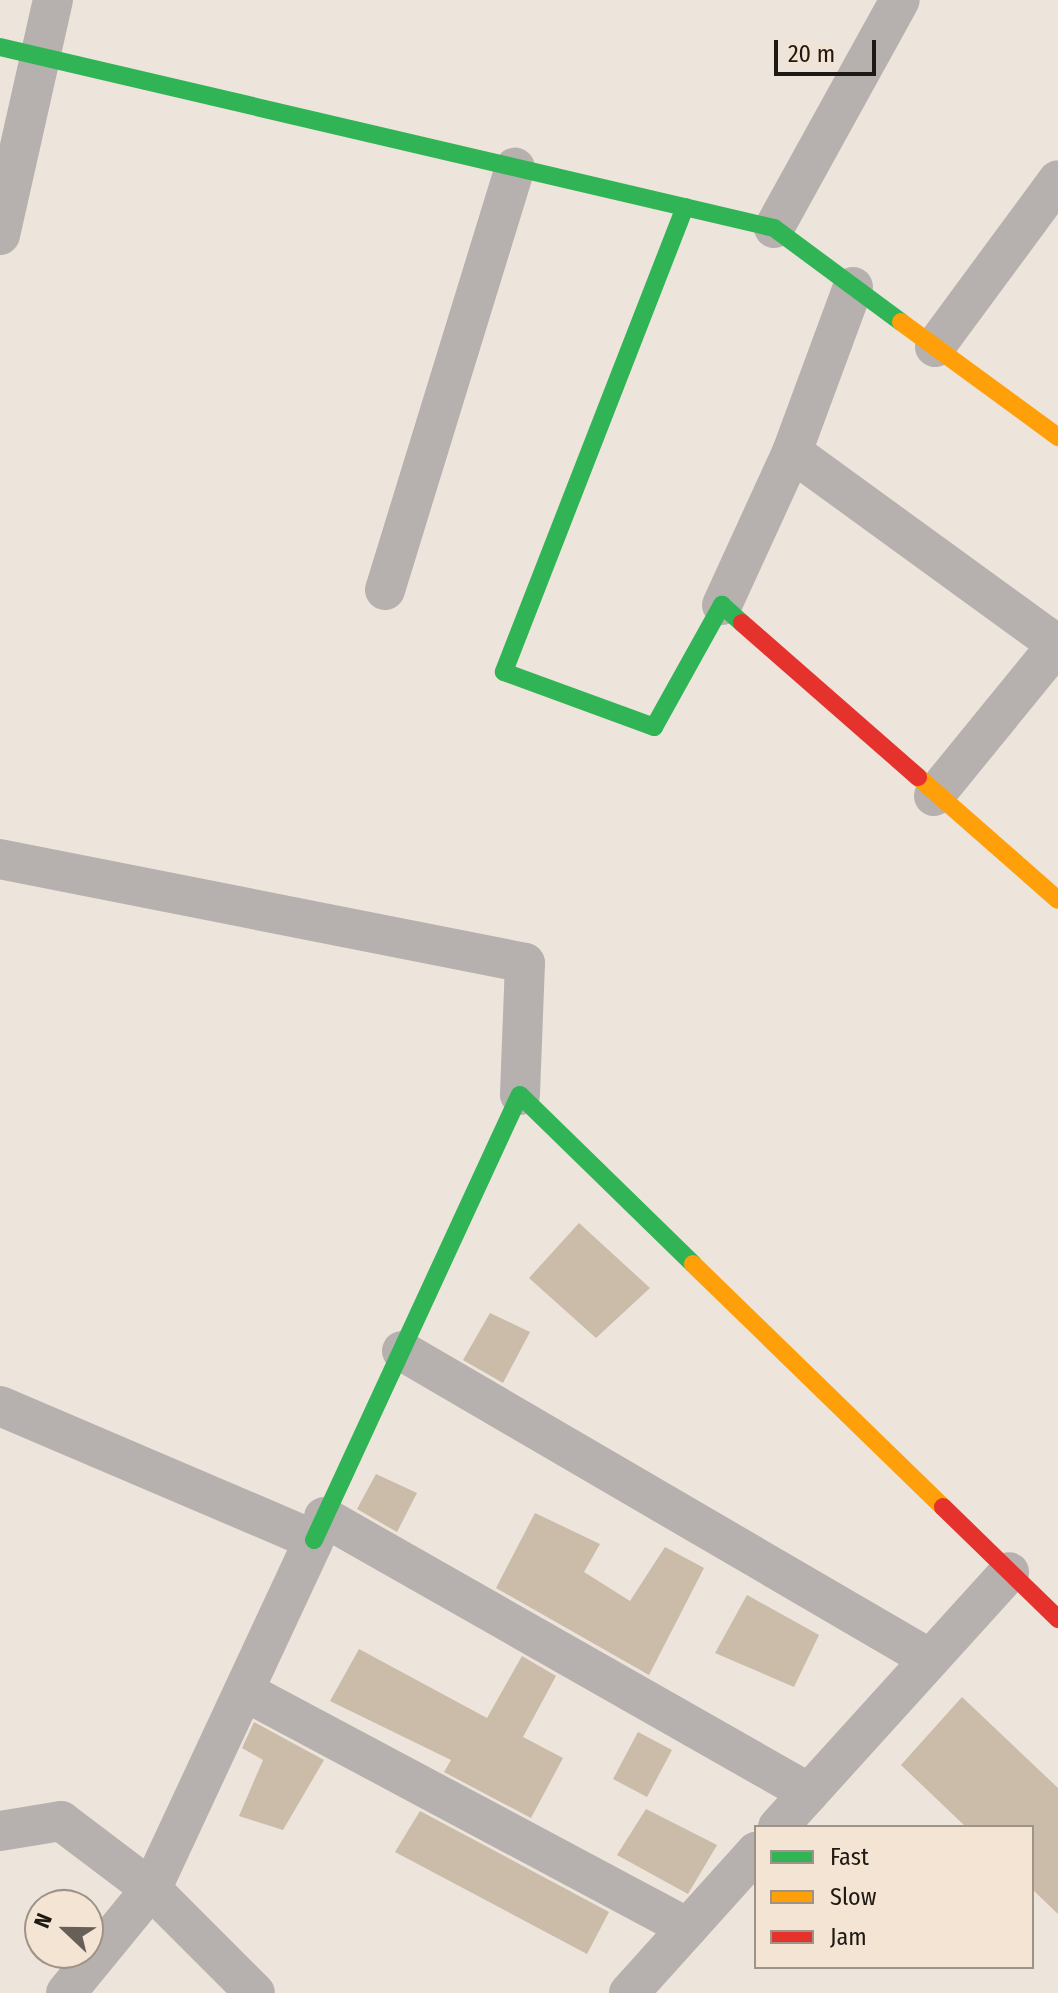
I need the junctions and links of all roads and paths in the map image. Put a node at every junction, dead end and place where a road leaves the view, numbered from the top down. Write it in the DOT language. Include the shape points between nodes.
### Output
graph roads {
  1 [pos="53,0"];
  2 [pos="900,0"];
  3 [pos="0,47"];
  4 [pos="45,57"];
  5 [pos="515,168"];
  6 [pos="1058,180"];
  7 [pos="685,207"];
  8 [pos="774,228"];
  9 [pos="0,235"];
  10 [pos="853,287"];
  11 [pos="935,347"];
  12 [pos="1058,437"];
  13 [pos="792,452"];
  14 [pos="385,590"];
  15 [pos="722,605"];
  16 [pos="1058,644"];
  17 [pos="934,796"];
  18 [pos="0,859"];
  19 [pos="1058,900"];
  20 [pos="520,1095"];
  21 [pos="402,1351"];
  22 [pos="0,1406"];
  23 [pos="319,1528"];
  24 [pos="1009,1572"];
  25 [pos="1058,1619"];
  26 [pos="930,1659"];
  27 [pos="244,1691"];
  28 [pos="809,1793"];
  29 [pos="780,1825"];
  30 [pos="0,1831"];
  31 [pos="754,1854"];
  32 [pos="151,1889"];
  33 [pos="688,1928"];
  34 [pos="66,1993"];
  35 [pos="255,1993"];
  36 [pos="629,1993"];
  1 -- 4 [label="street"];
  2 -- 8 [label="street"];
  3 -- 4 [label="street"];
  4 -- 5 [label="street"];
  4 -- 9 [label="street"];
  5 -- 7 [label="street"];
  5 -- 14 [label="street"];
  6 -- 11 [label="street"];
  7 -- 8 [label="street"];
  7 -- 15 [label="street" via="504,672 654,727"];
  8 -- 10 [label="street"];
  10 -- 11 [label="street"];
  10 -- 13 [label="street"];
  11 -- 12 [label="street"];
  13 -- 15 [label="street"];
  13 -- 16 [label="street"];
  15 -- 17 [label="street"];
  16 -- 17 [label="street"];
  17 -- 19 [label="street"];
  18 -- 20 [label="street" via="525,963"];
  20 -- 21 [label="street"];
  20 -- 24 [label="street"];
  21 -- 23 [label="street"];
  21 -- 26 [label="street"];
  22 -- 23 [label="street"];
  23 -- 27 [label="street"];
  23 -- 28 [label="street"];
  24 -- 25 [label="street"];
  24 -- 26 [label="street"];
  26 -- 28 [label="street"];
  27 -- 32 [label="street"];
  27 -- 33 [label="street"];
  28 -- 29 [label="street"];
  30 -- 32 [label="street" via="61,1821"];
  31 -- 33 [label="street"];
  32 -- 34 [label="street"];
  32 -- 35 [label="street"];
  33 -- 36 [label="street"];
}
